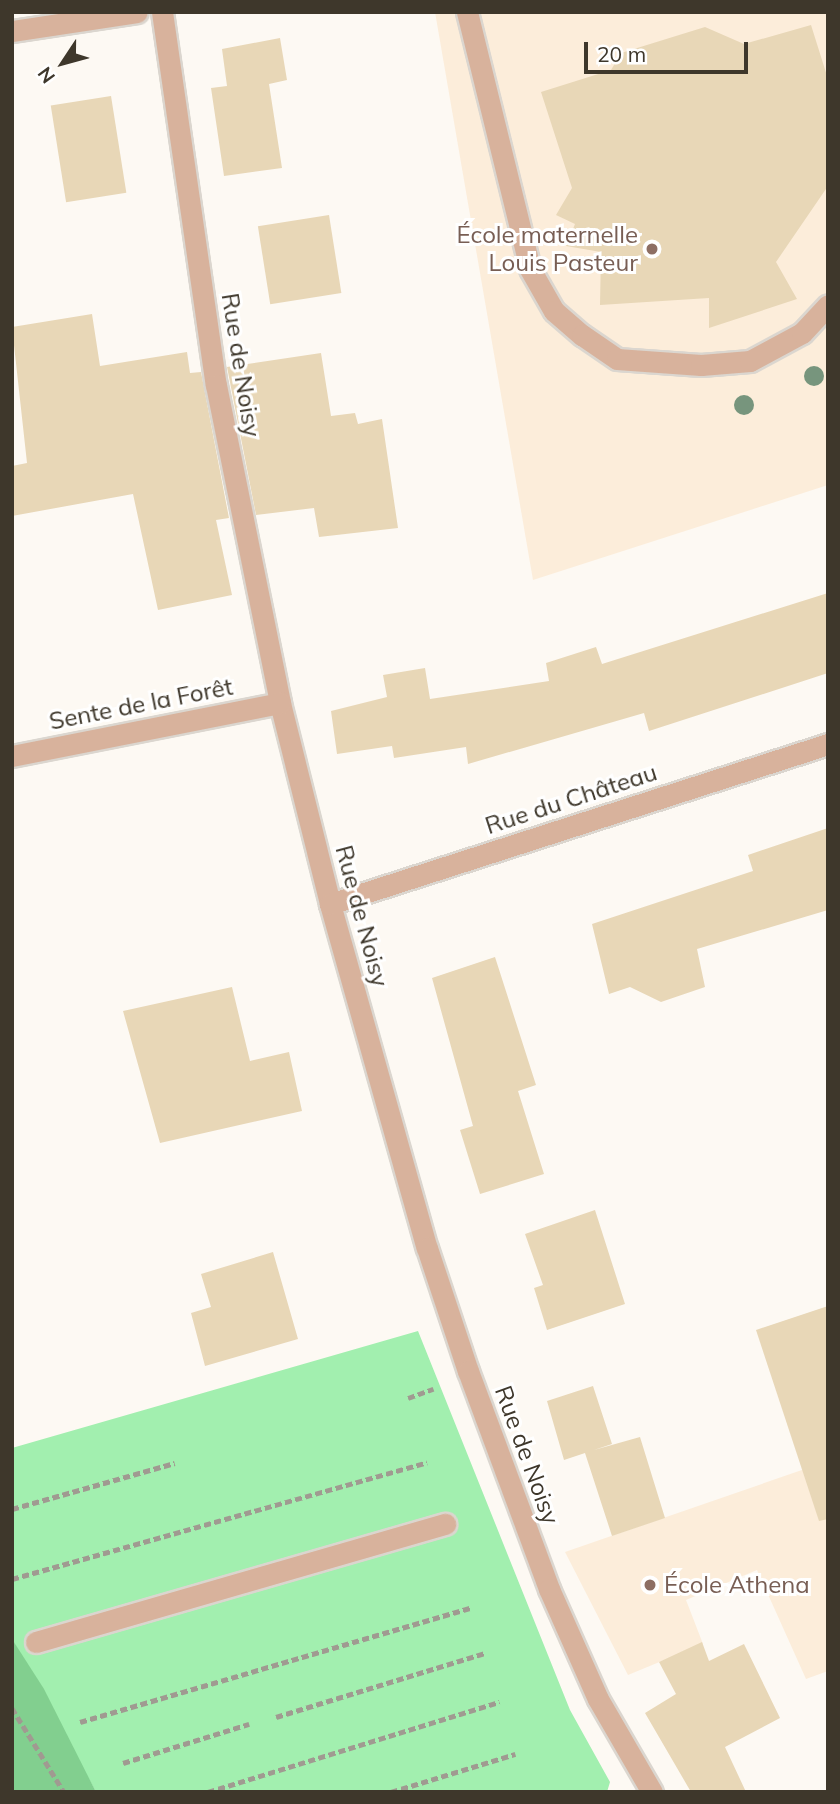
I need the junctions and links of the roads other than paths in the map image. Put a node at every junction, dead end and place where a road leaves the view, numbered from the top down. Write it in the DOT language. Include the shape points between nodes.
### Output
graph roads {
  1 [pos="137,12"];
  2 [pos="162,12"];
  3 [pos="467,12"];
  4 [pos="12,31"];
  5 [pos="828,306"];
  6 [pos="280,702"];
  7 [pos="828,744"];
  8 [pos="12,756"];
  9 [pos="330,904"];
  10 [pos="445,1524"];
  11 [pos="36,1642"];
  12 [pos="652,1792"];
  1 -- 4 [label="street"];
  2 -- 6 [label="street, Rue de Noisy" via="216,385"];
  3 -- 5 [label="street" via="530,269 554,311 582,335 617,359 701,365 750,361 802,333"];
  6 -- 8 [label="street, Sente de la Forêt"];
  6 -- 9 [label="street, Rue de Noisy"];
  7 -- 9 [label="street, Rue du Château"];
  9 -- 12 [label="street, Rue de Noisy" via="427,1248 468,1371 549,1589 598,1699"];
  10 -- 11 [label="street"];
}
